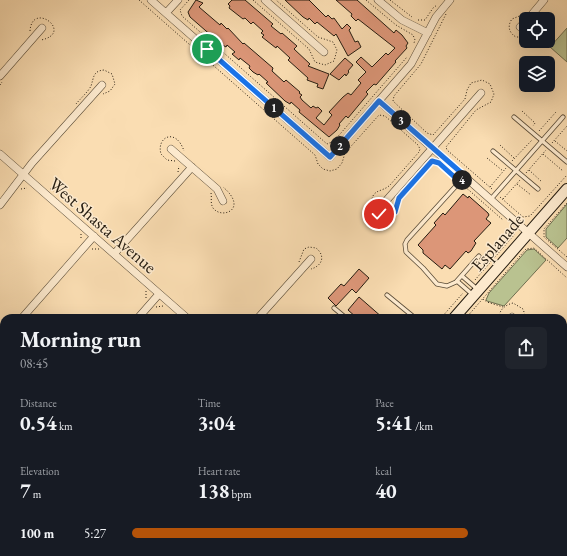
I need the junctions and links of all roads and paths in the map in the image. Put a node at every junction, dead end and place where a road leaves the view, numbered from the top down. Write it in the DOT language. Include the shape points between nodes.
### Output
graph roads {
  1 [pos="139,0"];
  2 [pos="151,0"];
  3 [pos="178,0"];
  4 [pos="189,0"];
  5 [pos="265,0"];
  6 [pos="366,0"];
  7 [pos="378,0"];
  8 [pos="390,0"];
  9 [pos="450,0"];
  10 [pos="544,0"];
  11 [pos="439,4"];
  12 [pos="448,12"];
  13 [pos="534,12"];
  14 [pos="166,14"];
  15 [pos="42,28"];
  16 [pos="428,33"];
  17 [pos="413,45"];
  18 [pos="324,52"];
  19 [pos="409,54"];
  20 [pos="0,76"];
  21 [pos="102,85"];
  22 [pos="481,93"];
  23 [pos="100,95"];
  24 [pos="379,101"];
  25 [pos="72,108"];
  26 [pos="522,111"];
  27 [pos="556,112"];
  28 [pos="514,117"];
  29 [pos="563,117"];
  30 [pos="567,126"];
  31 [pos="533,128"];
  32 [pos="537,133"];
  33 [pos="555,140"];
  34 [pos="542,141"];
  35 [pos="500,145"];
  36 [pos="549,147"];
  37 [pos="433,148"];
  38 [pos="171,149"];
  39 [pos="494,151"];
  40 [pos="567,151"];
  41 [pos="185,153"];
  42 [pos="0,154"];
  43 [pos="543,154"];
  44 [pos="487,158"];
  45 [pos="515,158"];
  46 [pos="567,162"];
  47 [pos="509,164"];
  48 [pos="192,167"];
  49 [pos="516,170"];
  50 [pos="529,170"];
  51 [pos="503,171"];
  52 [pos="563,171"];
  53 [pos="178,173"];
  54 [pos="24,175"];
  55 [pos="567,175"];
  56 [pos="523,176"];
  57 [pos="463,179"];
  58 [pos="542,182"];
  59 [pos="517,183"];
  60 [pos="224,187"];
  61 [pos="490,187"];
  62 [pos="31,189"];
  63 [pos="49,189"];
  64 [pos="538,189"];
  65 [pos="567,189"];
  66 [pos="20,190"];
  67 [pos="210,191"];
  68 [pos="496,193"];
  69 [pos="54,194"];
  70 [pos="531,195"];
  71 [pos="491,199"];
  72 [pos="503,199"];
  73 [pos="223,201"];
  74 [pos="385,202"];
  75 [pos="567,203"];
  76 [pos="0,205"];
  77 [pos="507,224"];
  78 [pos="513,229"];
  79 [pos="529,232"];
  80 [pos="81,233"];
  81 [pos="94,236"];
  82 [pos="82,241"];
  83 [pos="129,247"];
  84 [pos="100,249"];
  85 [pos="92,250"];
  86 [pos="114,254"];
  87 [pos="479,256"];
  88 [pos="567,257"];
  89 [pos="311,258"];
  90 [pos="128,259"];
  91 [pos="567,267"];
  92 [pos="462,276"];
  93 [pos="567,278"];
  94 [pos="457,281"];
  95 [pos="142,287"];
  96 [pos="474,291"];
  97 [pos="159,294"];
  98 [pos="387,295"];
  99 [pos="146,299"];
  100 [pos="164,306"];
  101 [pos="156,307"];
  102 [pos="504,307"];
  103 [pos="334,308"];
  104 [pos="26,314"];
  105 [pos="142,314"];
  106 [pos="186,314"];
  107 [pos="262,314"];
  108 [pos="341,314"];
  109 [pos="410,314"];
  110 [pos="446,314"];
  111 [pos="457,314"];
  112 [pos="467,314"];
  113 [pos="500,314"];
  114 [pos="525,314"];
  1 -- 57 [label="path" via="315,155 318,164 325,170 339,168 344,153 379,115 385,116 418,145 419,152 390,185 374,194 372,206 379,214 395,212 399,198 432,161"];
  2 -- 14 [label="street"];
  3 -- 14 [label="street"];
  4 -- 19 [label="path" via="180,10 182,16 327,144 334,141"];
  5 -- 18 [label="street"];
  6 -- 17 [label="path" via="396,25 413,35"];
  7 -- 16 [label="street" via="402,20"];
  8 -- 11 [label="path" via="408,15 421,21 426,20 433,8"];
  9 -- 16 [label="street"];
  10 -- 13 [label="street"];
  12 -- 61 [label="path" via="421,64 394,96 393,101 433,135 465,99 471,84 482,80 490,84 494,91 493,100 488,105 478,108 446,146 447,150"];
  14 -- 24 [label="street" via="330,157"];
  15 -- 20 [label="street"];
  16 -- 24 [label="street" via="412,64"];
  21 -- 54 [label="street"];
  22 -- 37 [label="street"];
  23 -- 25 [label="path" via="110,91 115,84 114,76 107,71 100,71 92,77 91,86"];
  24 -- 37 [label="street"];
  26 -- 31 [label="path" via="536,123"];
  27 -- 32 [label="path"];
  28 -- 32 [label="lane"];
  29 -- 34 [label="lane"];
  30 -- 33 [label="path"];
  32 -- 34 [label="lane"];
  32 -- 45 [label="path"];
  33 -- 36 [label="path"];
  33 -- 40 [label="path"];
  34 -- 36 [label="lane"];
  34 -- 49 [label="lane"];
  35 -- 45 [label="path"];
  36 -- 43 [label="path"];
  36 -- 46 [label="lane"];
  37 -- 57 [label="street"];
  37 -- 74 [label="street"];
  38 -- 48 [label="street"];
  39 -- 47 [label="lane"];
  41 -- 53 [label="path" via="176,138 167,138 161,143 161,154 167,160 178,163"];
  42 -- 54 [label="street, West Shasta Avenue"];
  43 -- 50 [label="path"];
  43 -- 52 [label="path"];
  44 -- 51 [label="path"];
  45 -- 47 [label="path"];
  47 -- 49 [label="lane"];
  47 -- 51 [label="path"];
  48 -- 73 [label="street" via="217,189"];
  48 -- 86 [label="street"];
  49 -- 56 [label="lane"];
  49 -- 68 [label="lane"];
  50 -- 56 [label="path"];
  50 -- 58 [label="path"];
  51 -- 61 [label="path"];
  54 -- 76 [label="street"];
  54 -- 81 [label="street, West Shasta Avenue"];
  55 -- 72 [label="path" via="530,216 523,217"];
  56 -- 59 [label="path"];
  56 -- 64 [label="lane"];
  57 -- 71 [label="street"];
  57 -- 77 [label="path"];
  57 -- 94 [label="lane" via="407,240 405,247 408,256 437,284 446,286"];
  59 -- 70 [label="path"];
  59 -- 72 [label="path"];
  60 -- 67 [label="path" via="232,194 234,201 232,208 227,212 220,213 214,210"];
  61 -- 68 [label="path"];
  62 -- 66 [label="path"];
  63 -- 69 [label="path" via="54,190"];
  65 -- 79 [label="main road, Esplanade"];
  68 -- 71 [label="lane"];
  68 -- 72 [label="path"];
  71 -- 79 [label="street"];
  75 -- 88 [label="path" via="544,229 544,237"];
  78 -- 96 [label="path" via="514,236"];
  79 -- 91 [label="street"];
  79 -- 96 [label="main road, Esplanade"];
  80 -- 82 [label="path"];
  81 -- 86 [label="street, West Shasta Avenue"];
  81 -- 104 [label="street"];
  83 -- 90 [label="path" via="126,253"];
  84 -- 85 [label="path"];
  86 -- 97 [label="street, West Shasta Avenue"];
  87 -- 92 [label="lane"];
  89 -- 107 [label="street"];
  92 -- 94 [label="lane"];
  92 -- 96 [label="lane"];
  93 -- 96 [label="path" via="534,248 526,249"];
  94 -- 96 [label="lane"];
  95 -- 99 [label="path" via="146,291"];
  96 -- 102 [label="path" via="487,302"];
  96 -- 110 [label="path"];
  96 -- 111 [label="main road, Esplanade"];
  96 -- 112 [label="path"];
  97 -- 105 [label="street"];
  97 -- 106 [label="street, West Shasta Avenue"];
  98 -- 109 [label="lane"];
  100 -- 101 [label="path"];
  102 -- 113 [label="path"];
  102 -- 114 [label="path" via="518,304"];
  103 -- 108 [label="lane"];
}
